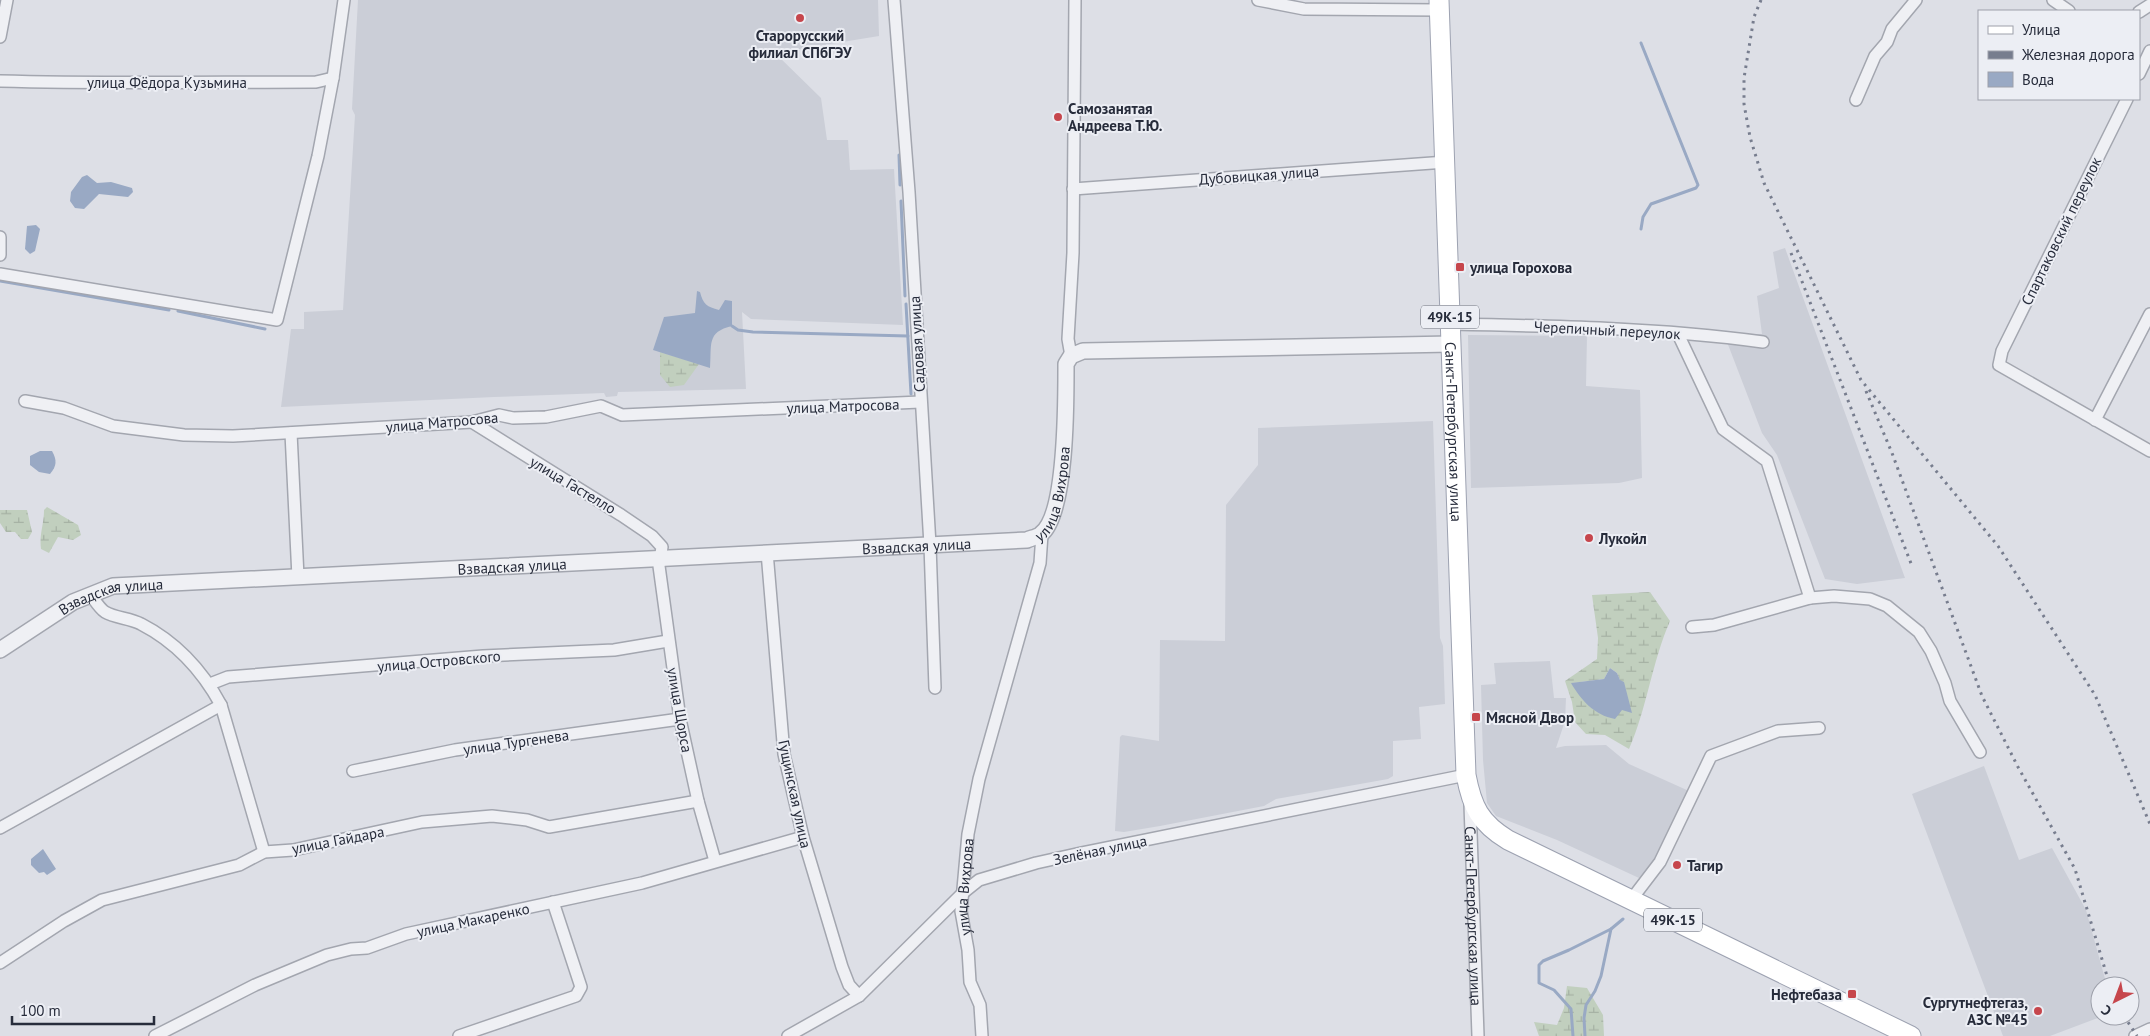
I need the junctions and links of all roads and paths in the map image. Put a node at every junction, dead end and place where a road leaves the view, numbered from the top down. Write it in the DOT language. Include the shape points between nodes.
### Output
graph roads {
  1 [pos="7,0"];
  2 [pos="344,0"];
  3 [pos="894,0"];
  4 [pos="1075,0"];
  5 [pos="1258,0"];
  6 [pos="1916,0"];
  7 [pos="2053,0"];
  8 [pos="1439,5"];
  9 [pos="2068,10"];
  10 [pos="0,37"];
  11 [pos="2150,51"];
  12 [pos="2140,72"];
  13 [pos="333,78"];
  14 [pos="0,81"];
  15 [pos="1856,100"];
  16 [pos="2127,100"];
  17 [pos="1446,162"];
  18 [pos="1072,189"];
  19 [pos="0,237"];
  20 [pos="0,255"];
  21 [pos="0,274"];
  22 [pos="2150,314"];
  23 [pos="1451,324"];
  24 [pos="1678,334"];
  25 [pos="1763,342"];
  26 [pos="1451,344"];
  27 [pos="1071,356"];
  28 [pos="25,402"];
  29 [pos="920,402"];
  30 [pos="2096,420"];
  31 [pos="472,422"];
  32 [pos="291,433"];
  33 [pos="2150,451"];
  34 [pos="1042,534"];
  35 [pos="930,545"];
  36 [pos="767,552"];
  37 [pos="661,557"];
  38 [pos="298,576"];
  39 [pos="90,594"];
  40 [pos="1810,598"];
  41 [pos="1692,627"];
  42 [pos="668,641"];
  43 [pos="0,650"];
  44 [pos="210,684"];
  45 [pos="935,688"];
  46 [pos="221,704"];
  47 [pos="680,719"];
  48 [pos="1819,728"];
  49 [pos="1980,752"];
  50 [pos="353,771"];
  51 [pos="1466,775"];
  52 [pos="1470,797"];
  53 [pos="698,801"];
  54 [pos="0,828"];
  55 [pos="803,837"];
  56 [pos="264,852"];
  57 [pos="715,861"];
  58 [pos="964,892"];
  59 [pos="1631,900"];
  60 [pos="553,902"];
  61 [pos="0,963"];
  62 [pos="859,996"];
  63 [pos="2150,1029"];
  64 [pos="154,1036"];
  65 [pos="459,1036"];
  66 [pos="788,1036"];
  67 [pos="982,1036"];
  68 [pos="1478,1036"];
  69 [pos="1911,1036"];
  70 [pos="2135,1036"];
  1 -- 10 [label="street"];
  2 -- 13 [label="street"];
  3 -- 29 [label="street, Садовая улица" via="909,192"];
  4 -- 18 [label="street, улица Вихрова"];
  5 -- 8 [label="street" via="1304,8"];
  6 -- 15 [label="street" via="1875,56"];
  7 -- 9 [label="street"];
  8 -- 17 [label="main road, Санкт-Петербургская улица / 49К-15"];
  11 -- 12 [label="street"];
  13 -- 14 [label="street, улица Фёдора Кузьмина" via="316,82 108,84"];
  13 -- 21 [label="street" via="318,156 277,320"];
  16 -- 30 [label="street, Спартаковский переулок" via="2002,351 1999,364"];
  17 -- 18 [label="street, Дубовицкая улица"];
  17 -- 23 [label="main road, Санкт-Петербургская улица / 49К-15"];
  18 -- 27 [label="street, улица Вихрова" via="1073,252 1068,339"];
  19 -- 20 [label="street"];
  22 -- 30 [label="street"];
  23 -- 24 [label="street, Черепичный переулок" via="1570,326"];
  23 -- 26 [label="main road, Санкт-Петербургская улица / 49К-15"];
  24 -- 25 [label="street, Черепичный переулок"];
  24 -- 40 [label="street" via="1723,429 1767,461"];
  26 -- 27 [label="street" via="1083,351"];
  26 -- 51 [label="main road, Санкт-Петербургская улица / 49К-15"];
  27 -- 34 [label="street, улица Вихрова" via="1066,364 1065,440 1060,488 1050,521"];
  28 -- 32 [label="street, улица Матросова" via="64,408 113,426 139,430 203,435"];
  29 -- 31 [label="street, улица Матросова" via="622,415 601,406 546,417 499,415"];
  29 -- 35 [label="street, Садовая улица"];
  30 -- 33 [label="street"];
  31 -- 32 [label="street, улица Матросова"];
  31 -- 37 [label="street, улица Гастелло" via="652,536 662,547"];
  32 -- 38 [label="street"];
  34 -- 35 [label="street, Взвадская улица" via="1027,540"];
  34 -- 58 [label="street, улица Вихрова" via="1040,563 979,780 968,834"];
  35 -- 36 [label="street, Взвадская улица"];
  35 -- 45 [label="street, Садовая улица"];
  36 -- 37 [label="street, Взвадская улица"];
  36 -- 55 [label="street, Гущинская улица" via="784,754"];
  37 -- 38 [label="street, Взвадская улица"];
  37 -- 42 [label="street, улица Щорса" via="659,566"];
  38 -- 39 [label="street, Взвадская улица" via="113,586"];
  39 -- 43 [label="street, Взвадская улица"];
  39 -- 44 [label="street" via="104,612 139,623 162,636 184,653"];
  40 -- 41 [label="street" via="1714,625"];
  40 -- 49 [label="street" via="1870,599 1887,606 1919,632 1945,683 1950,701"];
  42 -- 44 [label="street, улица Островского" via="614,650 483,656 228,677"];
  42 -- 47 [label="street, улица Щорса"];
  44 -- 46 [label="street"];
  46 -- 54 [label="street"];
  46 -- 56 [label="street"];
  47 -- 50 [label="street, улица Тургенева" via="455,750"];
  47 -- 53 [label="street, улица Щорса"];
  48 -- 59 [label="street" via="1778,731 1711,756 1660,862"];
  51 -- 52 [label="main road, 49К-15"];
  51 -- 58 [label="street, Зелёная улица" via="1036,863 979,880"];
  52 -- 59 [label="main road, 49К-15" via="1479,816 1494,832"];
  52 -- 68 [label="street, Санкт-Петербургская улица"];
  53 -- 56 [label="street, улица Гайдара" via="549,827 527,820 492,816 422,822 293,850"];
  53 -- 57 [label="street, улица Щорса"];
  55 -- 57 [label="street, улица Макаренко"];
  55 -- 62 [label="street, Гущинская улица" via="842,967 849,985"];
  56 -- 61 [label="street, улица Гайдара" via="239,865 102,900"];
  57 -- 60 [label="street, улица Макаренко" via="676,874"];
  58 -- 62 [label="street, Зелёная улица"];
  58 -- 67 [label="street, улица Вихрова" via="961,911 970,982 980,1006"];
  59 -- 69 [label="main road, 49К-15"];
  60 -- 64 [label="street, улица Макаренко" via="406,934 367,948 327,956 255,986"];
  60 -- 65 [label="street" via="582,987 576,996"];
  62 -- 66 [label="street, Зелёная улица"];
  63 -- 70 [label="street"];
}
